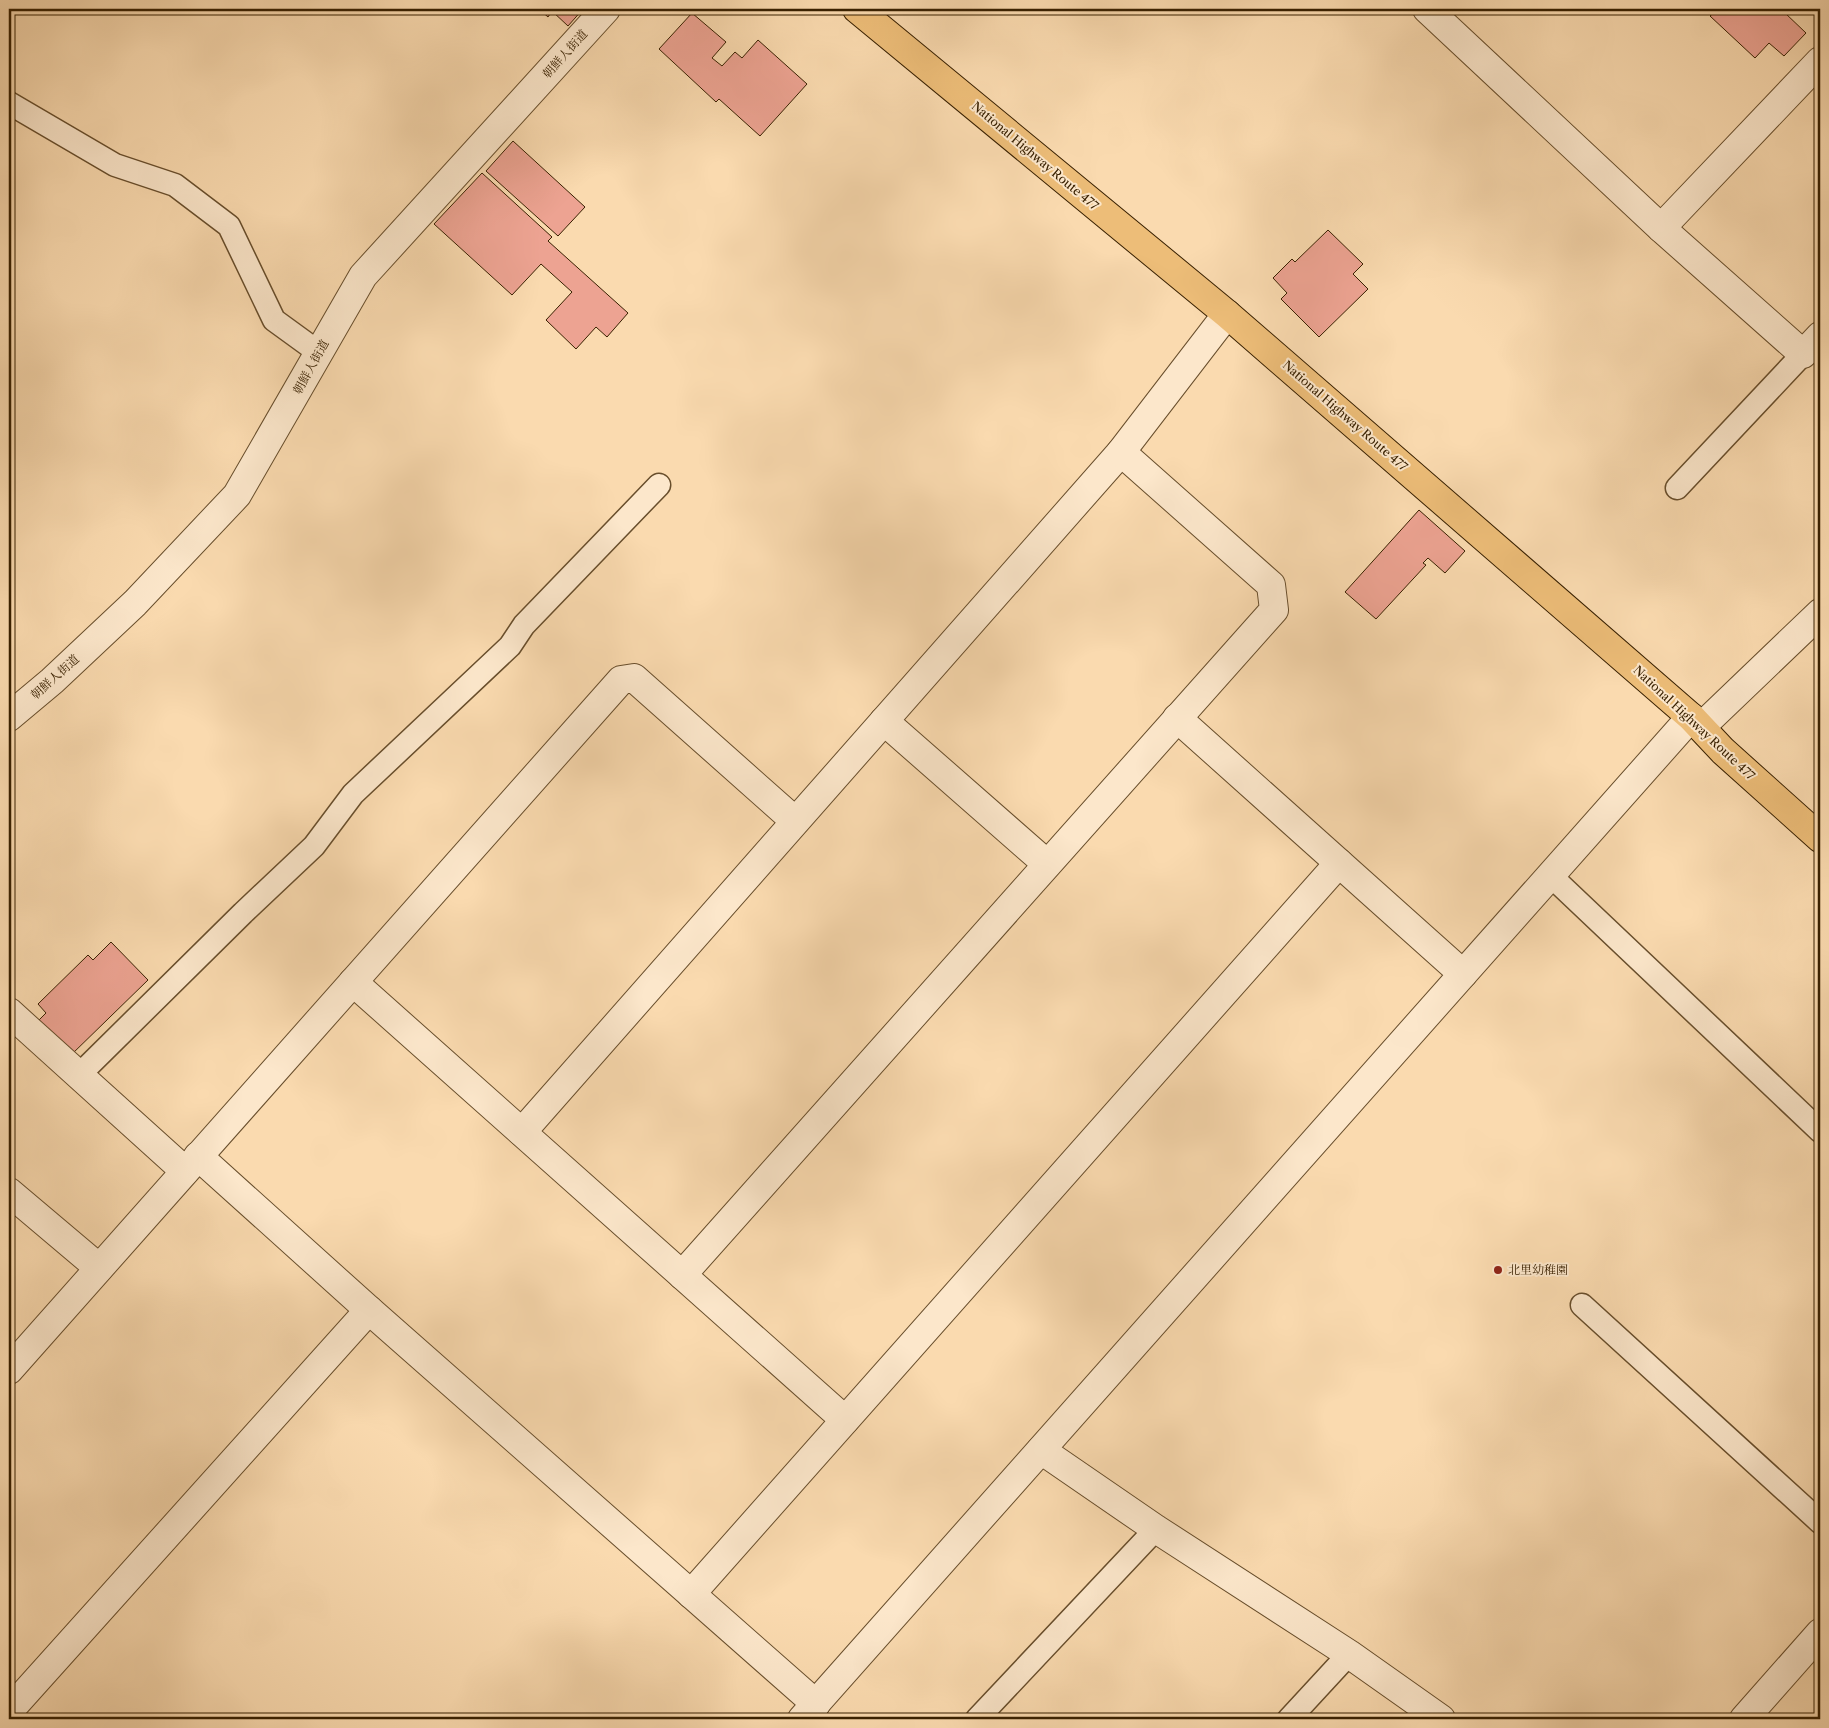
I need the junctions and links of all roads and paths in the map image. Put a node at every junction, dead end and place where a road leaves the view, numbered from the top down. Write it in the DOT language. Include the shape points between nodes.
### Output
graph roads {
  1 [pos="606,9"];
  2 [pos="857,9"];
  3 [pos="1427,9"];
  4 [pos="1820,61"];
  5 [pos="9,103"];
  6 [pos="1661,228"];
  7 [pos="1227,314"];
  8 [pos="1812,345"];
  9 [pos="318,352"];
  10 [pos="1121,452"];
  11 [pos="659,485"];
  12 [pos="1677,488"];
  13 [pos="1820,613"];
  14 [pos="9,718"];
  15 [pos="1178,718"];
  16 [pos="884,720"];
  17 [pos="1696,722"];
  18 [pos="795,821"];
  19 [pos="1820,838"];
  20 [pos="1340,863"];
  21 [pos="1047,864"];
  22 [pos="1551,876"];
  23 [pos="1463,974"];
  24 [pos="353,982"];
  25 [pos="9,1012"];
  26 [pos="79,1075"];
  27 [pos="522,1132"];
  28 [pos="1820,1132"];
  29 [pos="192,1164"];
  30 [pos="9,1192"];
  31 [pos="99,1268"];
  32 [pos="682,1274"];
  33 [pos="1582,1305"];
  34 [pos="368,1310"];
  35 [pos="9,1370"];
  36 [pos="845,1420"];
  37 [pos="1041,1450"];
  38 [pos="1820,1522"];
  39 [pos="1156,1529"];
  40 [pos="691,1594"];
  41 [pos="1820,1633"];
  42 [pos="1349,1654"];
  43 [pos="9,1711"];
  44 [pos="809,1712"];
  45 [pos="977,1719"];
  46 [pos="1289,1719"];
  47 [pos="1441,1719"];
  48 [pos="1744,1719"];
  1 -- 9 [label="street, 朝鮮人街道" via="363,276"];
  2 -- 7 [label="highway, National Highway Route 477"];
  3 -- 6 [label="street"];
  4 -- 6 [label="street"];
  5 -- 9 [label="lane" via="115,165 175,185 229,226 274,320"];
  6 -- 8 [label="street"];
  7 -- 10 [label="street"];
  7 -- 17 [label="highway, National Highway Route 477"];
  8 -- 12 [label="lane"];
  9 -- 14 [label="street, 朝鮮人街道" via="237,495 135,603"];
  10 -- 15 [label="street" via="1271,585 1274,610"];
  10 -- 16 [label="street"];
  11 -- 26 [label="lane" via="524,625 510,646 353,794 314,846"];
  13 -- 17 [label="street"];
  15 -- 20 [label="street"];
  15 -- 21 [label="street"];
  16 -- 18 [label="street"];
  16 -- 21 [label="street"];
  17 -- 19 [label="highway, National Highway Route 477" via="1723,751"];
  17 -- 22 [label="street"];
  18 -- 24 [label="street" via="634,678 621,680"];
  18 -- 27 [label="street"];
  20 -- 23 [label="street"];
  20 -- 36 [label="street"];
  21 -- 32 [label="street"];
  22 -- 23 [label="street"];
  22 -- 28 [label="lane"];
  23 -- 37 [label="street"];
  24 -- 27 [label="street"];
  24 -- 29 [label="street"];
  25 -- 26 [label="street"];
  26 -- 29 [label="street"];
  27 -- 32 [label="street"];
  29 -- 31 [label="street"];
  29 -- 34 [label="street"];
  30 -- 31 [label="street"];
  31 -- 35 [label="street"];
  32 -- 36 [label="street"];
  33 -- 38 [label="lane"];
  34 -- 40 [label="street"];
  34 -- 43 [label="street"];
  36 -- 40 [label="street"];
  37 -- 39 [label="street"];
  37 -- 44 [label="street"];
  39 -- 42 [label="street"];
  39 -- 45 [label="lane"];
  40 -- 44 [label="street"];
  41 -- 48 [label="street"];
  42 -- 46 [label="lane"];
  42 -- 47 [label="street"];
}
